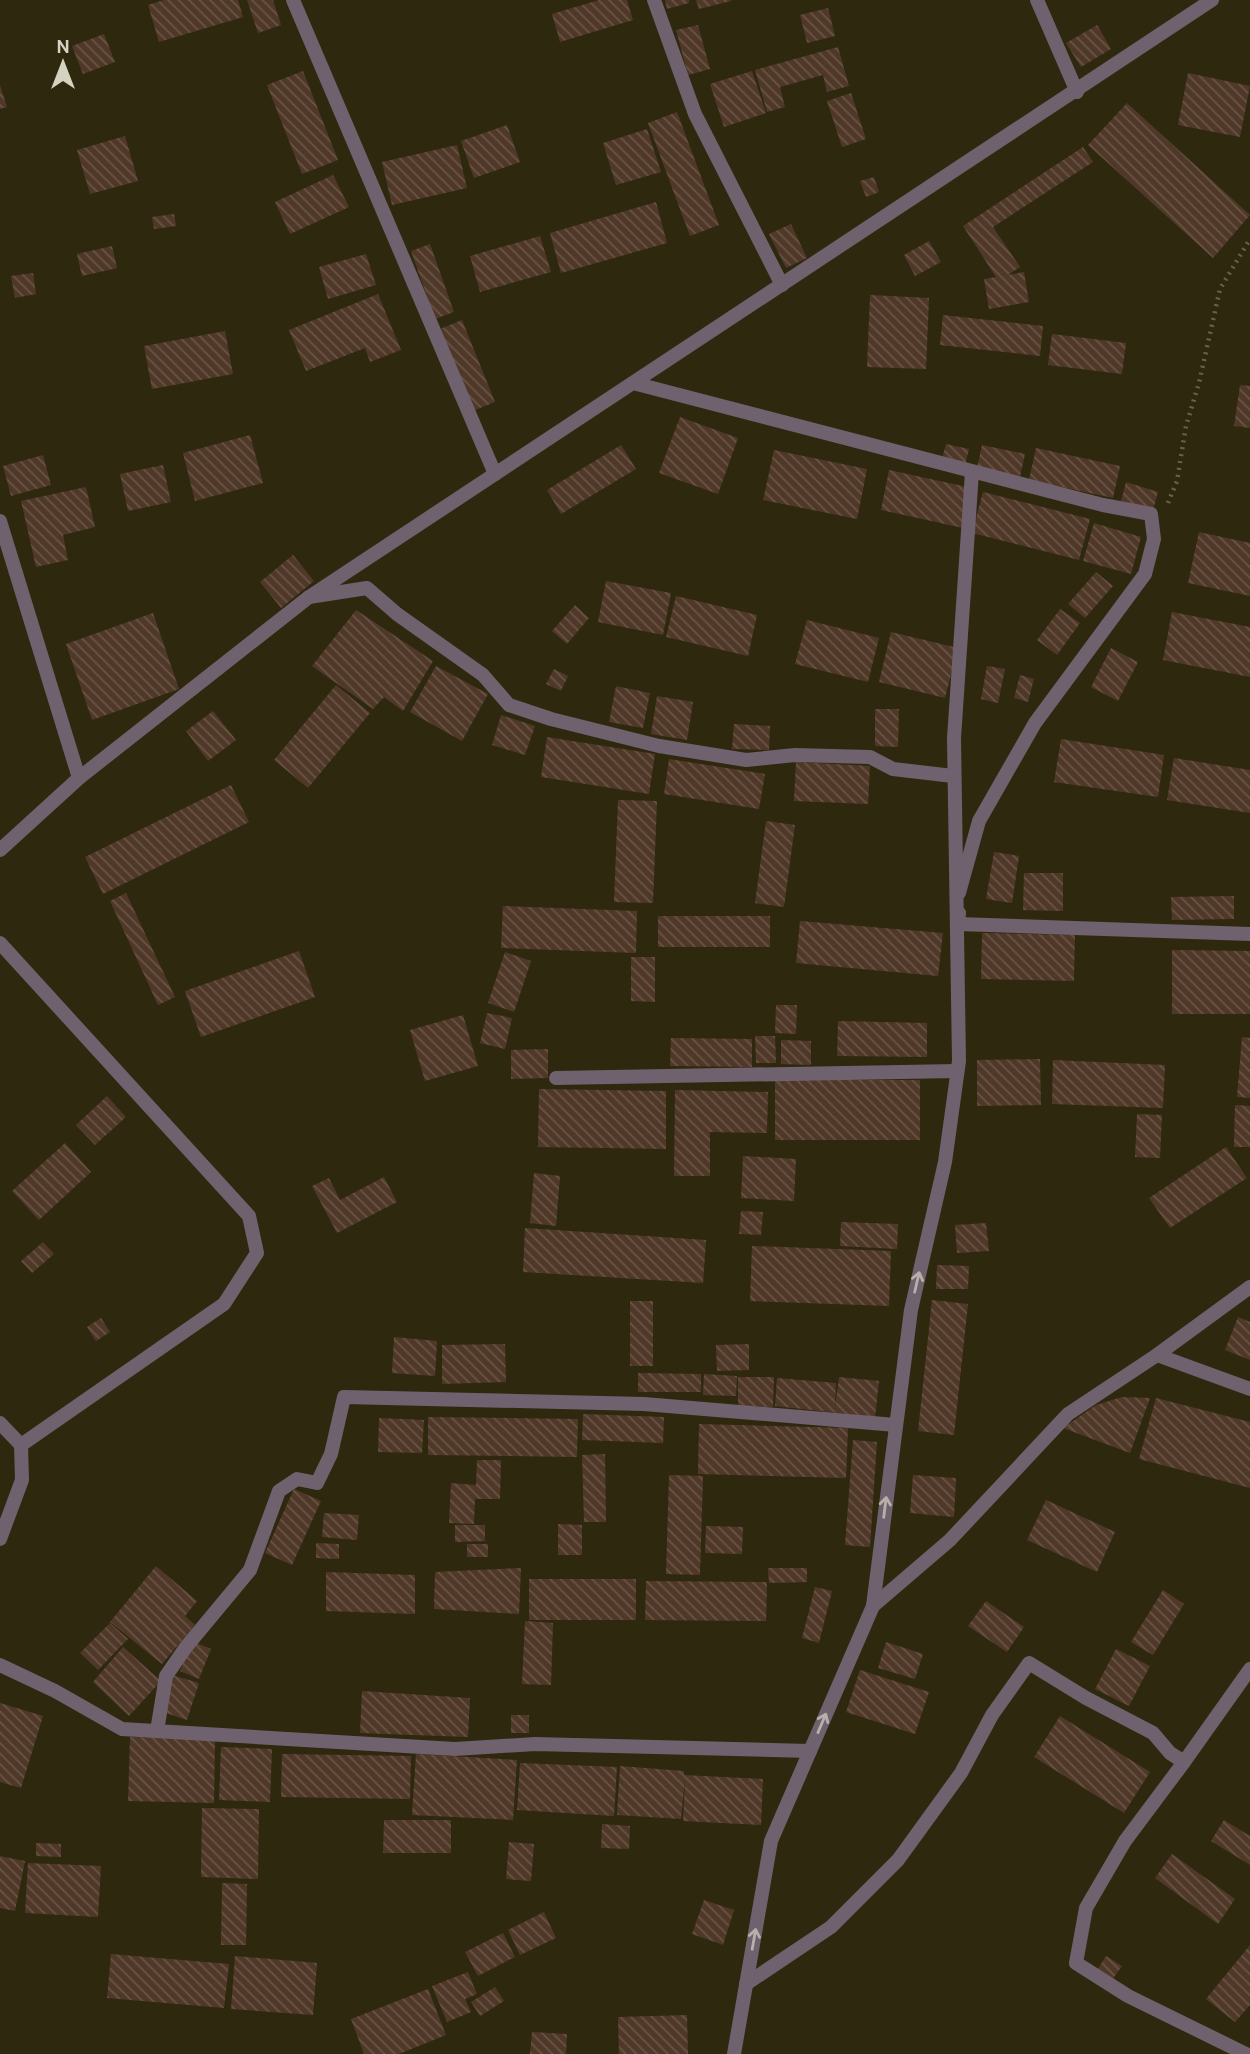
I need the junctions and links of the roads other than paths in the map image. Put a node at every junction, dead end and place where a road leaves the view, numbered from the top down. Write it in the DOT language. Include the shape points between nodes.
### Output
graph roads {
  1 [pos="293,0"];
  2 [pos="654,0"];
  3 [pos="1037,0"];
  4 [pos="1212,0"];
  5 [pos="1077,92"];
  6 [pos="782,285"];
  7 [pos="633,383"];
  8 [pos="972,472"];
  9 [pos="495,474"];
  10 [pos="0,522"];
  11 [pos="309,597"];
  12 [pos="953,776"];
  13 [pos="79,778"];
  14 [pos="0,850"];
  15 [pos="1250,934"];
  16 [pos="0,943"];
  17 [pos="957,1071"];
  18 [pos="556,1078"];
  19 [pos="1250,1287"];
  20 [pos="1157,1355"];
  21 [pos="1250,1389"];
  22 [pos="0,1423"];
  23 [pos="896,1425"];
  24 [pos="21,1445"];
  25 [pos="0,1539"];
  26 [pos="873,1606"];
  27 [pos="0,1665"];
  28 [pos="1250,1669"];
  29 [pos="157,1731"];
  30 [pos="810,1751"];
  31 [pos="1184,1762"];
  32 [pos="746,1984"];
  33 [pos="734,2054"];
  34 [pos="1246,2054"];
  1 -- 9 [label="street"];
  2 -- 6 [label="street" via="695,114"];
  3 -- 5 [label="street"];
  4 -- 5 [label="street"];
  5 -- 6 [label="street"];
  6 -- 7 [label="street"];
  7 -- 8 [label="street"];
  7 -- 9 [label="street"];
  8 -- 12 [label="street"];
  8 -- 15 [label="street" via="1151,514 1154,539 1145,574 1035,723 979,821 959,889 958,924"];
  9 -- 11 [label="street"];
  10 -- 13 [label="street"];
  11 -- 12 [label="street" via="367,589 483,675 509,705 551,719 659,746 746,760 795,755 870,757 893,769"];
  11 -- 13 [label="street"];
  12 -- 17 [label="street"];
  13 -- 14 [label="street"];
  16 -- 24 [label="street" via="249,1216 257,1253 225,1304"];
  17 -- 18 [label="street"];
  23 -- 17 [label="street, one-way" via="911,1310 945,1162"];
  19 -- 20 [label="street"];
  20 -- 21 [label="street"];
  20 -- 26 [label="street" via="1068,1414 950,1539"];
  22 -- 24 [label="street"];
  26 -- 23 [label="street, one-way"];
  23 -- 29 [label="street" via="644,1404 344,1397 331,1454 317,1483 297,1479 279,1491 250,1570 166,1676"];
  24 -- 25 [label="street" via="22,1480"];
  30 -- 26 [label="street, one-way"];
  27 -- 29 [label="street" via="122,1729"];
  28 -- 31 [label="street"];
  29 -- 30 [label="street" via="455,1749 535,1744"];
  32 -- 30 [label="street, one-way" via="771,1841"];
  31 -- 32 [label="street" via="1153,1732 1029,1663 992,1715 961,1773 898,1860 831,1927"];
  31 -- 34 [label="street" via="1125,1841 1086,1908 1076,1963 1128,1996"];
  32 -- 33 [label="street"];
}
